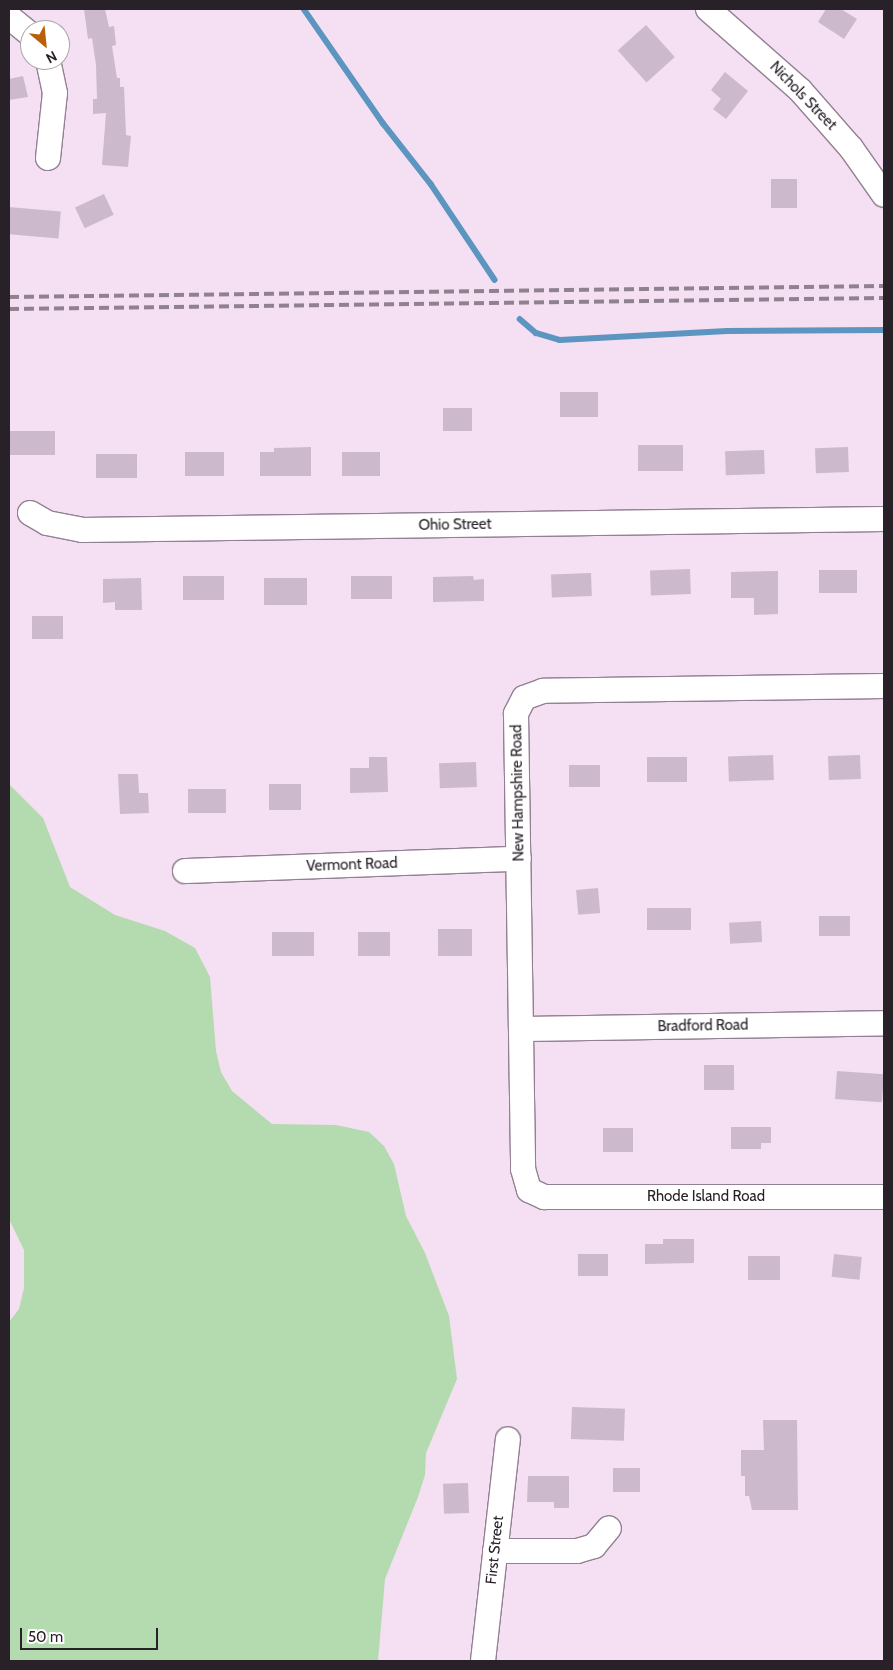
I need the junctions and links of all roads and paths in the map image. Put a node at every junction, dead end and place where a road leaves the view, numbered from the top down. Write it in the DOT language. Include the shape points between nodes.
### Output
graph roads {
  1 [pos="708,9"];
  2 [pos="9,17"];
  3 [pos="20,26"];
  4 [pos="51,70"];
  5 [pos="48,158"];
  6 [pos="884,195"];
  7 [pos="30,513"];
  8 [pos="884,519"];
  9 [pos="884,686"];
  10 [pos="518,859"];
  11 [pos="185,871"];
  12 [pos="884,1022"];
  13 [pos="521,1029"];
  14 [pos="529,1190"];
  15 [pos="884,1198"];
  16 [pos="508,1439"];
  17 [pos="609,1528"];
  18 [pos="495,1551"];
  19 [pos="483,1661"];
  1 -- 6 [label="street, Nichols Street" via="800,90 851,148"];
  2 -- 3 [label="street"];
  4 -- 5 [label="street" via="55,86"];
  7 -- 8 [label="street, Ohio Street" via="47,523 82,530"];
  9 -- 10 [label="street, New Hampshire Road" via="552,691 533,694 518,706 516,714"];
  10 -- 11 [label="street, Vermont Road"];
  10 -- 13 [label="street, New Hampshire Road"];
  12 -- 13 [label="street, Bradford Road"];
  13 -- 14 [label="street, New Hampshire Road" via="523,1169"];
  14 -- 15 [label="street, Rhode Island Road" via="544,1197"];
  16 -- 18 [label="street, First Street"];
  17 -- 18 [label="street" via="594,1546 578,1551"];
  18 -- 19 [label="street, First Street"];
}
